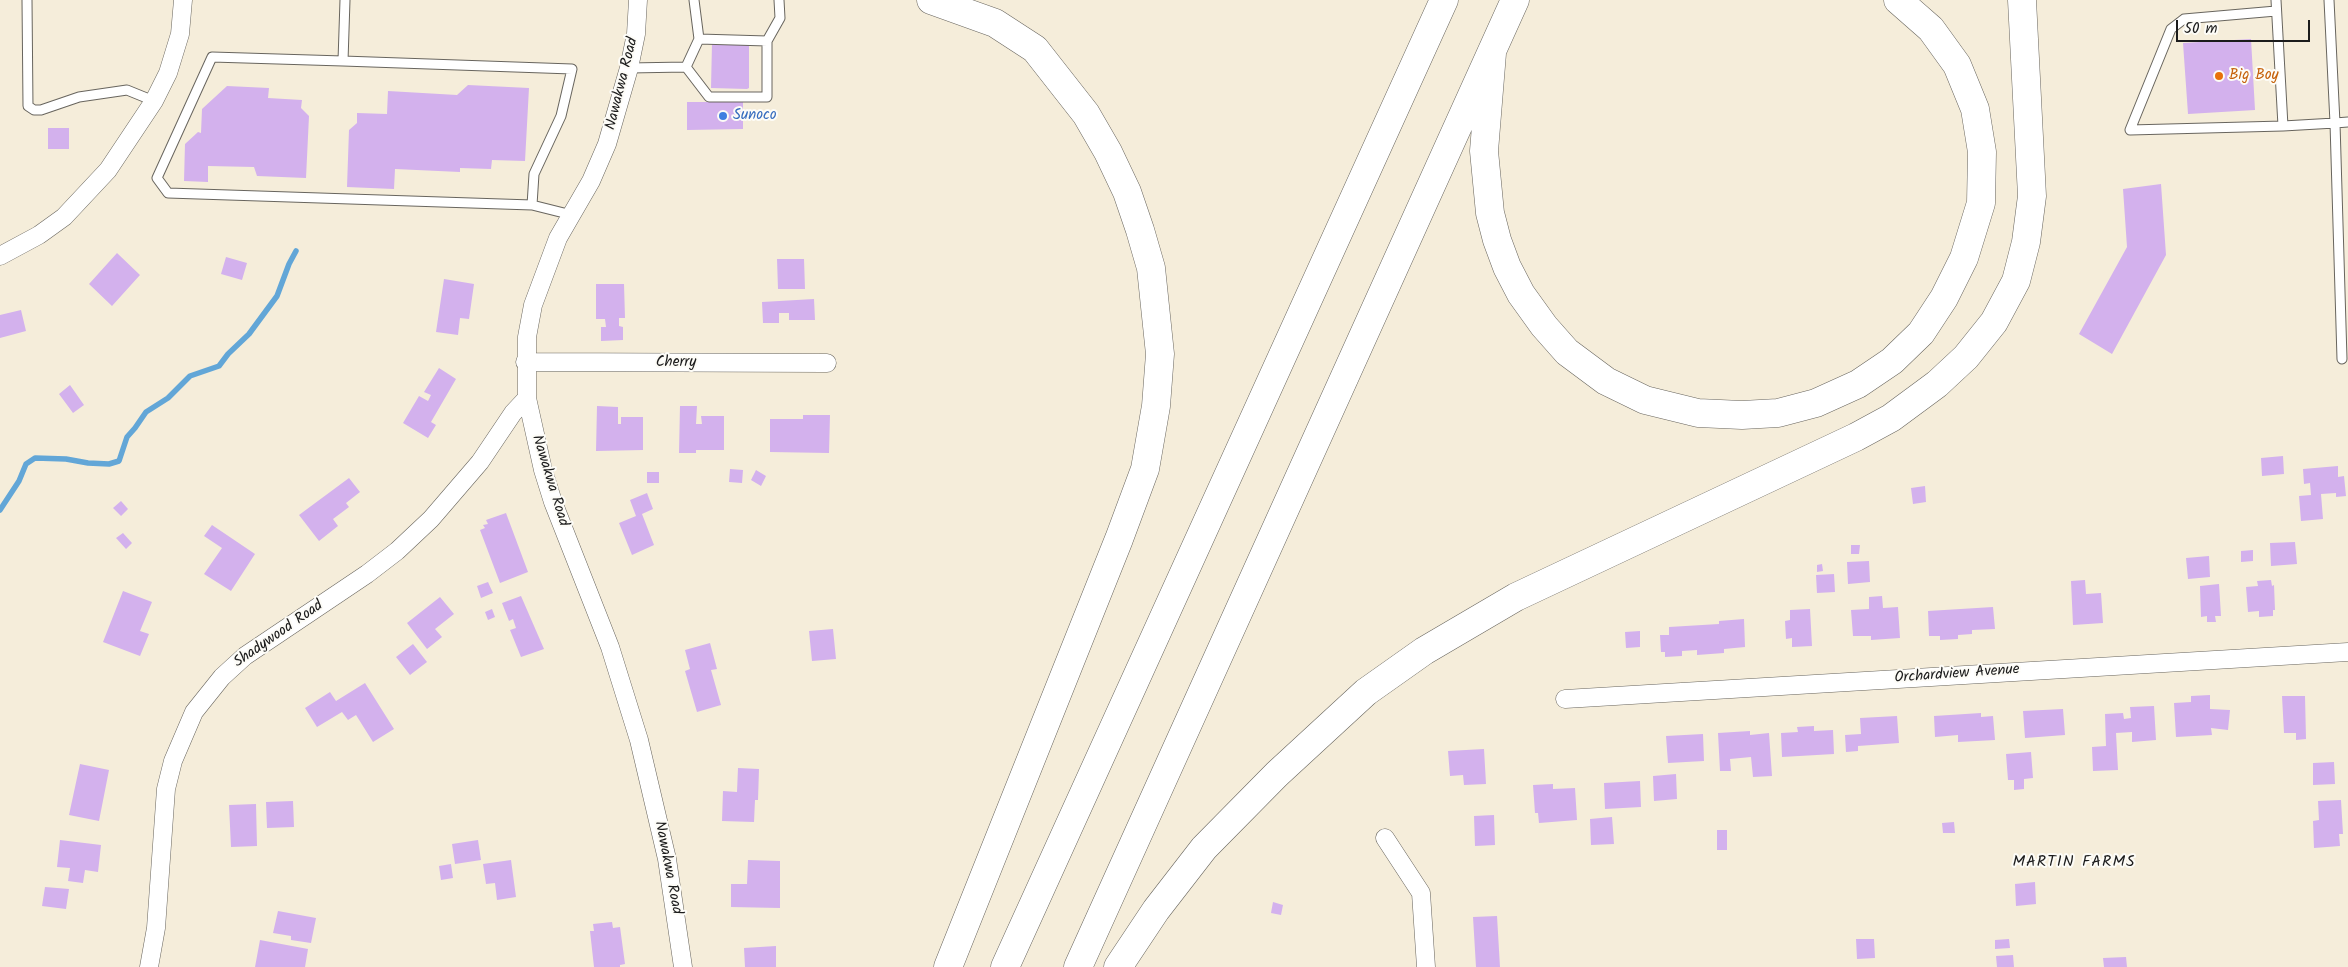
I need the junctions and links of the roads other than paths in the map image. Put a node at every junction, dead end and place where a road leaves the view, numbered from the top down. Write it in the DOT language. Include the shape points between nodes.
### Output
graph roads {
  1 [pos="27,0"];
  2 [pos="184,0"];
  3 [pos="345,0"];
  4 [pos="638,0"];
  5 [pos="694,0"];
  6 [pos="779,0"];
  7 [pos="931,0"];
  8 [pos="1444,0"];
  9 [pos="1515,0"];
  10 [pos="1898,0"];
  11 [pos="2022,0"];
  12 [pos="2276,0"];
  13 [pos="2329,0"];
  14 [pos="2276,11"];
  15 [pos="700,39"];
  16 [pos="767,41"];
  17 [pos="1492,53"];
  18 [pos="343,61"];
  19 [pos="686,67"];
  20 [pos="629,68"];
  21 [pos="154,102"];
  22 [pos="2348,122"];
  23 [pos="2335,123"];
  24 [pos="2282,126"];
  25 [pos="532,205"];
  26 [pos="572,215"];
  27 [pos="0,256"];
  28 [pos="2342,359"];
  29 [pos="525,362"];
  30 [pos="827,363"];
  31 [pos="527,398"];
  32 [pos="2348,652"];
  33 [pos="1565,699"];
  34 [pos="1385,838"];
  35 [pos="149,967"];
  36 [pos="683,967"];
  37 [pos="948,967"];
  38 [pos="1005,967"];
  39 [pos="1078,967"];
  40 [pos="1118,967"];
  41 [pos="1426,967"];
  1 -- 21 [label="lane" via="28,106 41,110 79,97 127,90"];
  2 -- 21 [label="street" via="176,51"];
  3 -- 18 [label="lane"];
  4 -- 20 [label="street, Nawakwa Road"];
  5 -- 15 [label="lane"];
  6 -- 16 [label="lane" via="780,18"];
  7 -- 37 [label="highway" via="995,23 1035,49 1086,114 1127,192 1140,230 1151,268 1160,354 1156,406 1145,469"];
  8 -- 38 [label="highway"];
  9 -- 17 [label="highway"];
  10 -- 17 [label="highway" via="1931,30 1957,65 1976,109 1982,152 1981,203 1964,258 1944,298 1921,332 1892,361 1858,384 1816,403 1778,413 1698,413 1646,400 1606,381 1567,352 1544,326 1507,267 1490,213 1484,150"];
  11 -- 40 [label="highway" via="2032,196 2026,242 2011,289 1994,322 1966,356 1937,384 1891,418 1516,597 1395,671 1366,692 1277,774 1204,848 1156,910"];
  12 -- 14 [label="lane"];
  13 -- 23 [label="lane"];
  14 -- 24 [label="lane"];
  14 -- 24 [label="lane" via="2184,19 2171,29 2130,130"];
  15 -- 16 [label="lane"];
  15 -- 19 [label="lane"];
  16 -- 19 [label="lane" via="767,97 709,97"];
  17 -- 39 [label="highway"];
  18 -- 25 [label="lane" via="572,70 562,116 534,174"];
  18 -- 25 [label="lane" via="212,57 157,178 168,193"];
  19 -- 20 [label="lane"];
  20 -- 26 [label="street, Nawakwa Road" via="607,144"];
  21 -- 27 [label="street" via="108,170 86,196 39,235"];
  22 -- 23 [label="lane"];
  23 -- 24 [label="lane"];
  23 -- 28 [label="lane"];
  25 -- 26 [label="lane"];
  26 -- 29 [label="street, Nawakwa Road" via="540,280 531,313"];
  29 -- 30 [label="street, Cherry"];
  29 -- 31 [label="street, Nawakwa Road"];
  31 -- 35 [label="street, Shadywood Road" via="458,490 404,545 367,574 245,656 222,676 194,712 173,761 166,789 156,928"];
  31 -- 36 [label="street, Nawakwa Road" via="553,502 610,647 639,740 667,859"];
  32 -- 33 [label="street, Orchardview Avenue"];
  34 -- 41 [label="street" via="1422,893"];
}
